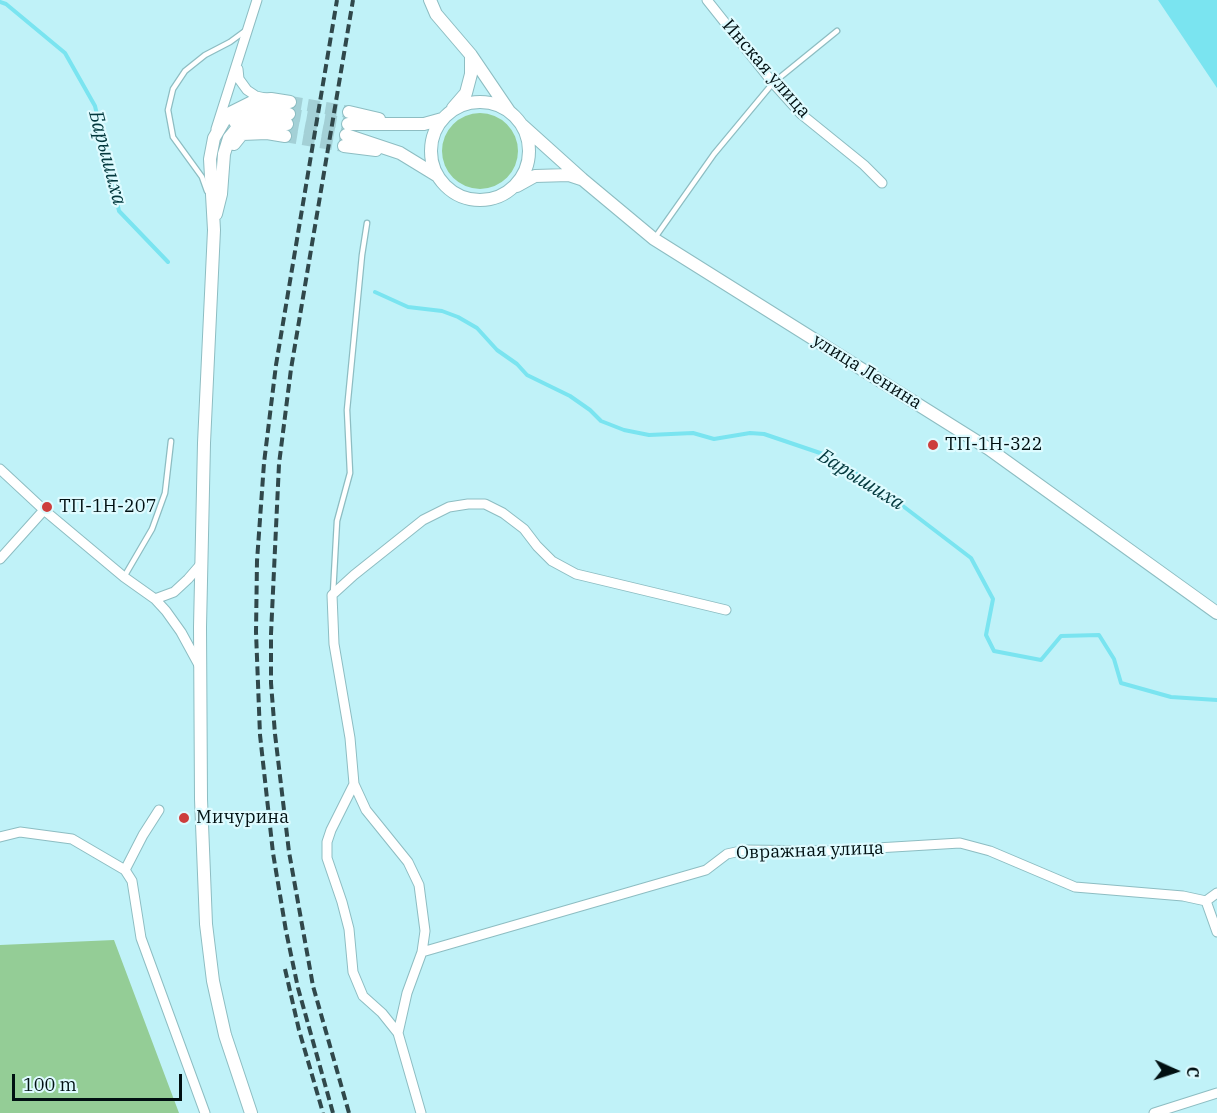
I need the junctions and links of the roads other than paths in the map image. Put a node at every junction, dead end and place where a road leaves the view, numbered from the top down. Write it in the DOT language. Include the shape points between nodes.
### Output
graph roads {
  1 [pos="257,0"];
  2 [pos="430,0"];
  3 [pos="707,0"];
  4 [pos="247,29"];
  5 [pos="837,31"];
  6 [pos="471,55"];
  7 [pos="238,64"];
  8 [pos="773,83"];
  9 [pos="271,99"];
  10 [pos="510,112"];
  11 [pos="445,116"];
  12 [pos="288,119"];
  13 [pos="522,125"];
  14 [pos="214,138"];
  15 [pos="436,175"];
  16 [pos="582,179"];
  17 [pos="882,183"];
  18 [pos="513,188"];
  19 [pos="212,205"];
  20 [pos="214,221"];
  21 [pos="367,223"];
  22 [pos="654,239"];
  23 [pos="171,441"];
  24 [pos="0,469"];
  25 [pos="44,510"];
  26 [pos="0,559"];
  27 [pos="201,564"];
  28 [pos="124,577"];
  29 [pos="332,595"];
  30 [pos="155,599"];
  31 [pos="726,610"];
  32 [pos="1217,613"];
  33 [pos="200,667"];
  34 [pos="354,784"];
  35 [pos="159,810"];
  36 [pos="0,837"];
  37 [pos="125,870"];
  38 [pos="1217,893"];
  39 [pos="1206,901"];
  40 [pos="1217,932"];
  41 [pos="422,951"];
  42 [pos="398,1033"];
  43 [pos="1217,1093"];
  44 [pos="205,1113"];
  45 [pos="251,1113"];
  46 [pos="421,1113"];
  47 [pos="1154,1113"];
  1 -- 4 [label="street"];
  2 -- 6 [label="main road" via="436,14"];
  3 -- 8 [label="street, Инская улица"];
  4 -- 7 [label="street"];
  4 -- 19 [label="lane" via="185,71 168,110 173,137 202,177"];
  5 -- 8 [label="lane"];
  6 -- 10 [label="main road"];
  6 -- 11 [label="main road" via="466,93"];
  7 -- 9 [label="street" via="239,79 247,90"];
  7 -- 14 [label="street"];
  8 -- 17 [label="street, Инская улица" via="801,114"];
  8 -- 22 [label="lane" via="714,154"];
  9 -- 12 [label="main road"];
  9 -- 14 [label="main road" via="256,100 228,114"];
  10 -- 11 [label="main road" via="495,104 478,102 463,105"];
  10 -- 13 [label="main road"];
  11 -- 15 [label="main road" via="432,138 430,154"];
  11 -- 15 [label="main road" via="424,124 347,129 400,153"];
  12 -- 19 [label="main road" via="272,110 256,111 237,120 224,135 216,160"];
  12 -- 20 [label="main road" via="238,127 229,138"];
  13 -- 16 [label="main road, улица Ленина"];
  13 -- 18 [label="main road" via="529,158 524,174"];
  14 -- 19 [label="main road" via="210,159"];
  15 -- 18 [label="main road" via="453,193 467,199 499,197"];
  16 -- 18 [label="main road" via="569,175 535,176"];
  16 -- 22 [label="main road, улица Ленина"];
  19 -- 20 [label="main road"];
  20 -- 27 [label="main road"];
  21 -- 29 [label="lane" via="347,410 350,473 337,521"];
  22 -- 32 [label="main road, улица Ленина" via="989,449"];
  23 -- 28 [label="lane" via="165,493 153,529"];
  24 -- 25 [label="street"];
  25 -- 26 [label="street"];
  25 -- 28 [label="street"];
  27 -- 30 [label="street" via="174,592"];
  27 -- 33 [label="main road"];
  28 -- 30 [label="street"];
  29 -- 31 [label="street" via="423,520 449,507 485,504 524,529 552,561 576,574"];
  29 -- 34 [label="street" via="334,644"];
  30 -- 33 [label="street" via="176,625"];
  33 -- 45 [label="main road" via="206,924 225,1035"];
  34 -- 41 [label="street" via="366,810 408,862 420,885 425,931"];
  34 -- 42 [label="street" via="331,830 327,858 349,929 356,980 363,996"];
  35 -- 37 [label="street"];
  36 -- 37 [label="street" via="20,832 72,839"];
  37 -- 44 [label="street" via="132,881 141,938"];
  38 -- 39 [label="street"];
  39 -- 40 [label="street"];
  39 -- 41 [label="street, Овражная улица" via="1075,887 990,851 960,843 827,851 745,850 727,854 706,870"];
  41 -- 42 [label="street"];
  42 -- 46 [label="street"];
  43 -- 47 [label="street"];
}
